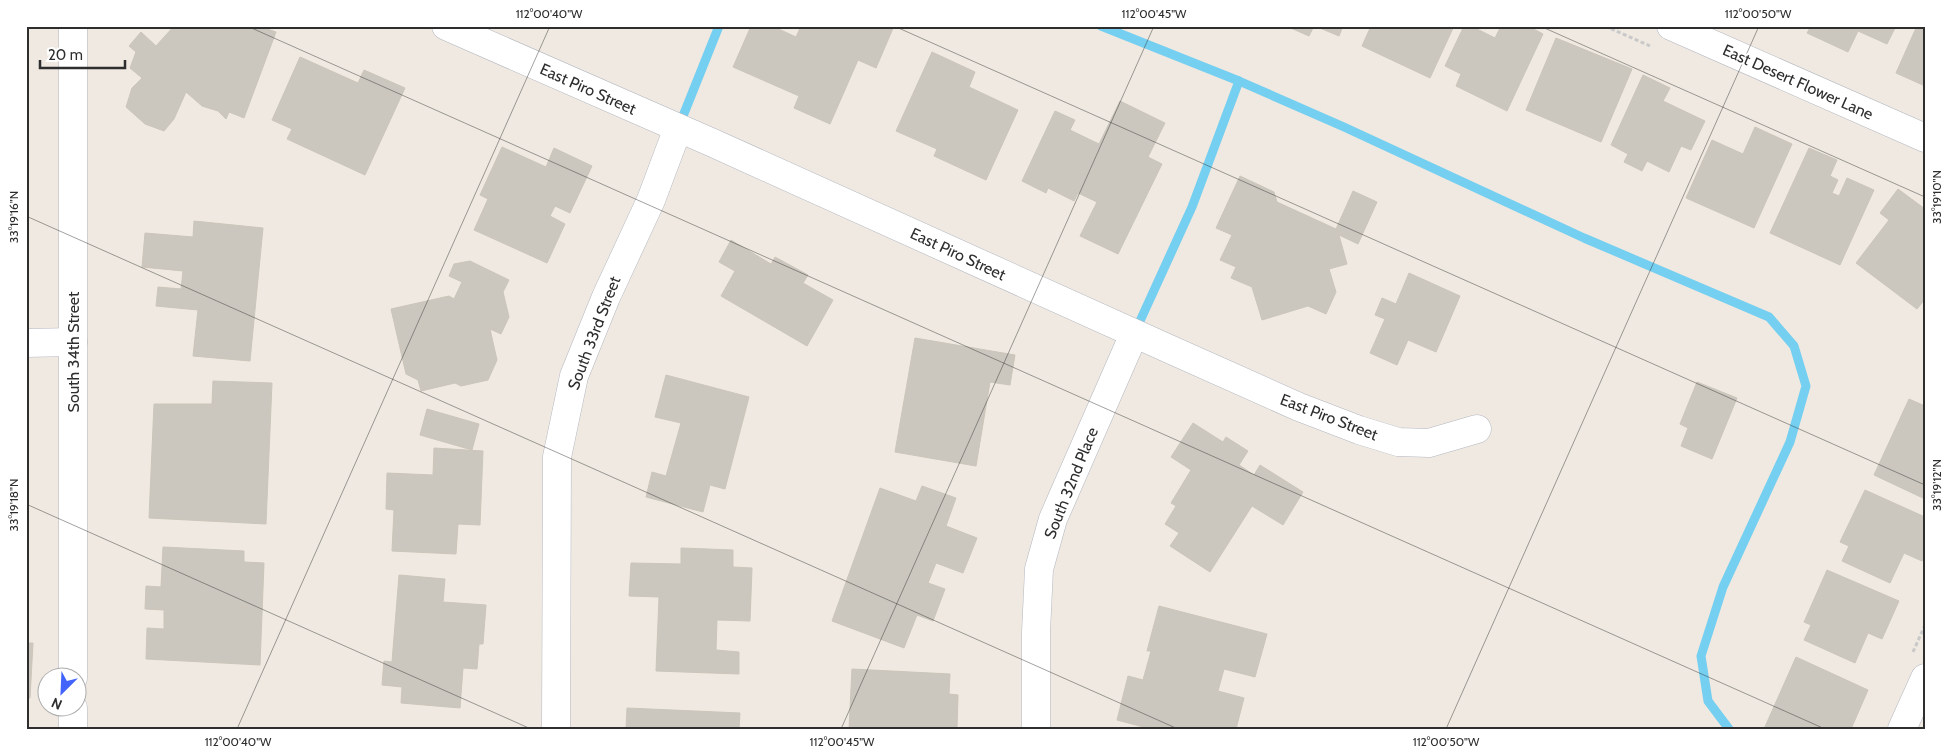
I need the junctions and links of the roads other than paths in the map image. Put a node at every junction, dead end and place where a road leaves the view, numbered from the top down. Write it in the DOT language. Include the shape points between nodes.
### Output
graph roads {
  1 [pos="73,26"];
  2 [pos="446,26"];
  3 [pos="1670,26"];
  4 [pos="678,128"];
  5 [pos="1925,138"];
  6 [pos="1134,334"];
  7 [pos="26,342"];
  8 [pos="73,342"];
  9 [pos="1477,429"];
  10 [pos="73,668"];
  11 [pos="1925,678"];
  12 [pos="556,729"];
  13 [pos="1036,729"];
  14 [pos="1902,729"];
  1 -- 8 [label="street, South 34th Street"];
  2 -- 4 [label="street, East Piro Street"];
  3 -- 5 [label="street, East Desert Flower Lane"];
  4 -- 6 [label="street, East Piro Street"];
  4 -- 12 [label="street, South 33rd Street" via="651,200 574,376 557,457"];
  6 -- 9 [label="street, East Piro Street" via="1299,407 1398,442 1429,443"];
  6 -- 13 [label="street, South 32nd Place" via="1054,519 1039,569"];
  7 -- 8 [label="street"];
  8 -- 10 [label="street, South 34th Street"];
  11 -- 14 [label="street"];
}
